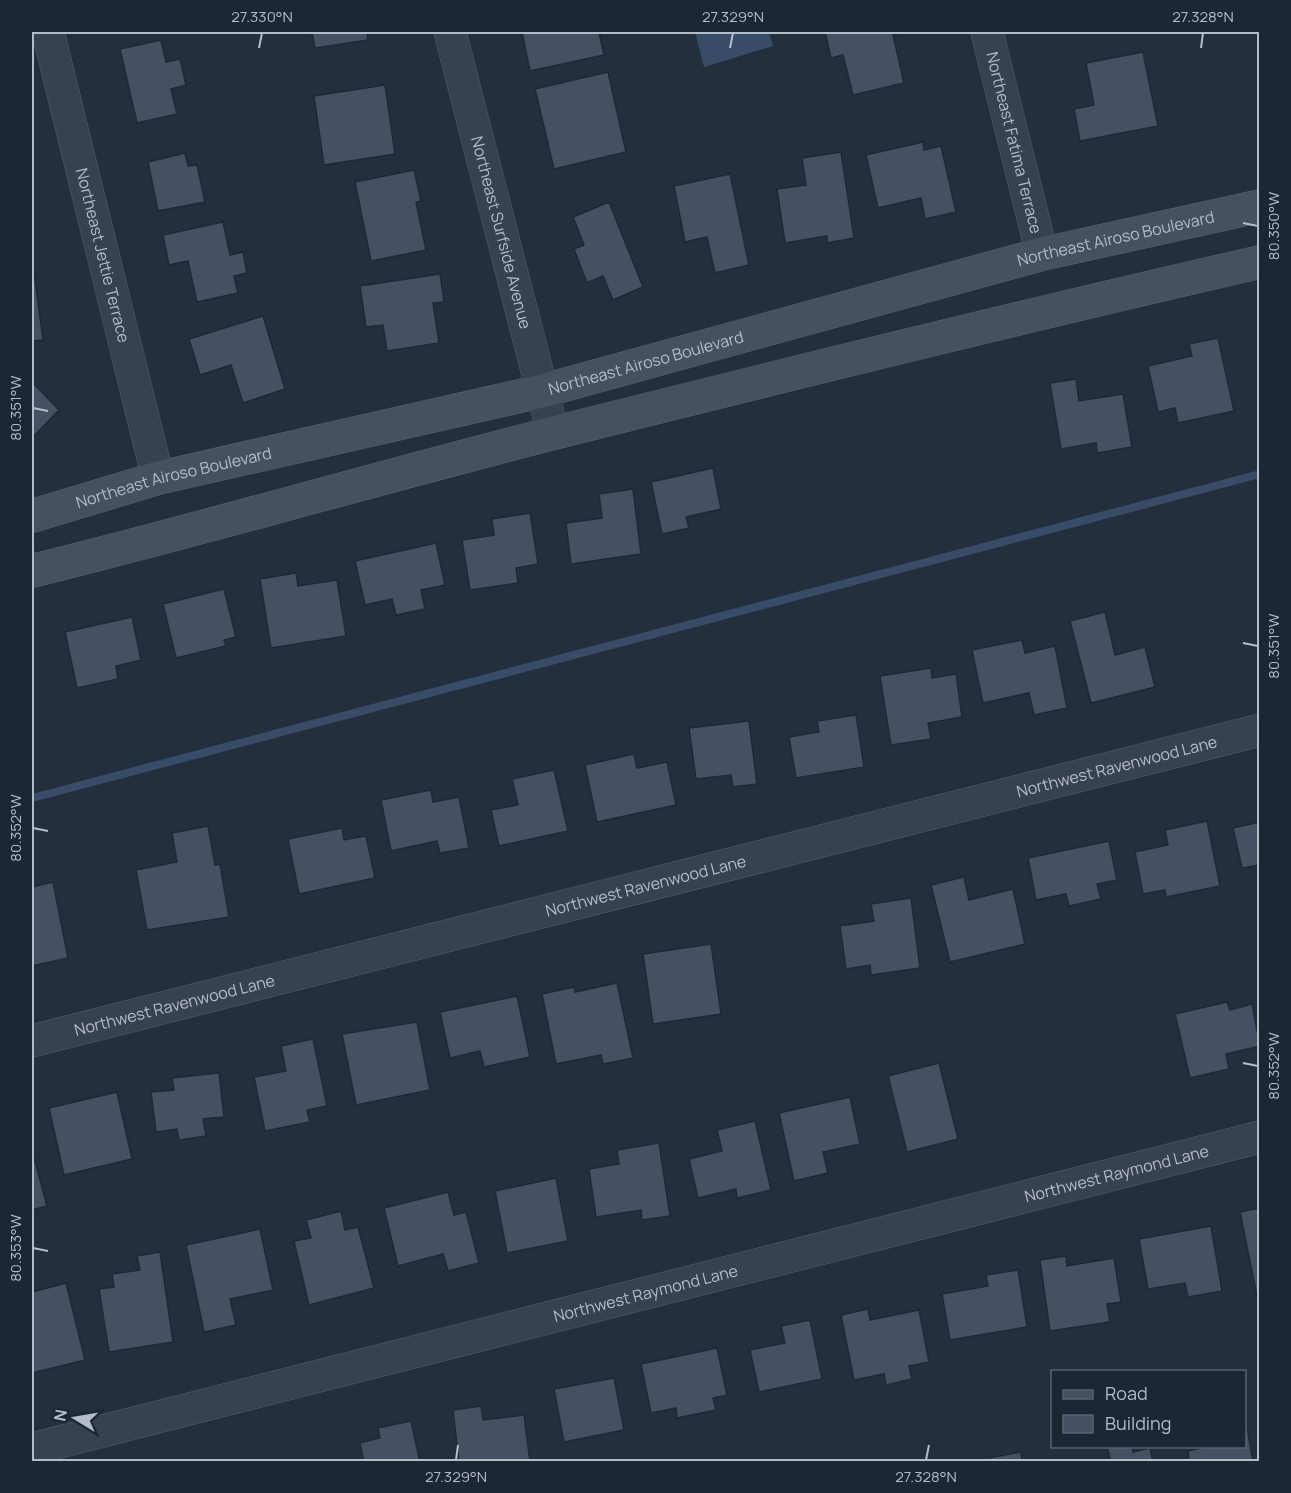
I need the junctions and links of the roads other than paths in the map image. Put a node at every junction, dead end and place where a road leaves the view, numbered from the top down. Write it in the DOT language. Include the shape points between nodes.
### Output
graph roads {
  1 [pos="48,32"];
  2 [pos="450,32"];
  3 [pos="987,32"];
  4 [pos="1260,206"];
  5 [pos="1042,254"];
  6 [pos="1260,262"];
  7 [pos="542,391"];
  8 [pos="553,433"];
  9 [pos="158,478"];
  10 [pos="32,516"];
  11 [pos="32,571"];
  12 [pos="1260,730"];
  13 [pos="32,1041"];
  14 [pos="1260,1137"];
  15 [pos="32,1449"];
  1 -- 9 [label="street, Northeast Jettie Terrace"];
  2 -- 7 [label="street, Northeast Surfside Avenue"];
  3 -- 5 [label="street, Northeast Fatima Terrace"];
  4 -- 5 [label="main road, Northeast Airoso Boulevard"];
  5 -- 7 [label="main road, Northeast Airoso Boulevard"];
  6 -- 8 [label="main road"];
  7 -- 8 [label="street, Northeast Surfside Avenue"];
  7 -- 9 [label="main road, Northeast Airoso Boulevard"];
  8 -- 11 [label="main road"];
  9 -- 10 [label="main road, Northeast Airoso Boulevard"];
  12 -- 13 [label="street, Northwest Ravenwood Lane"];
  14 -- 15 [label="street, Northwest Raymond Lane"];
}
